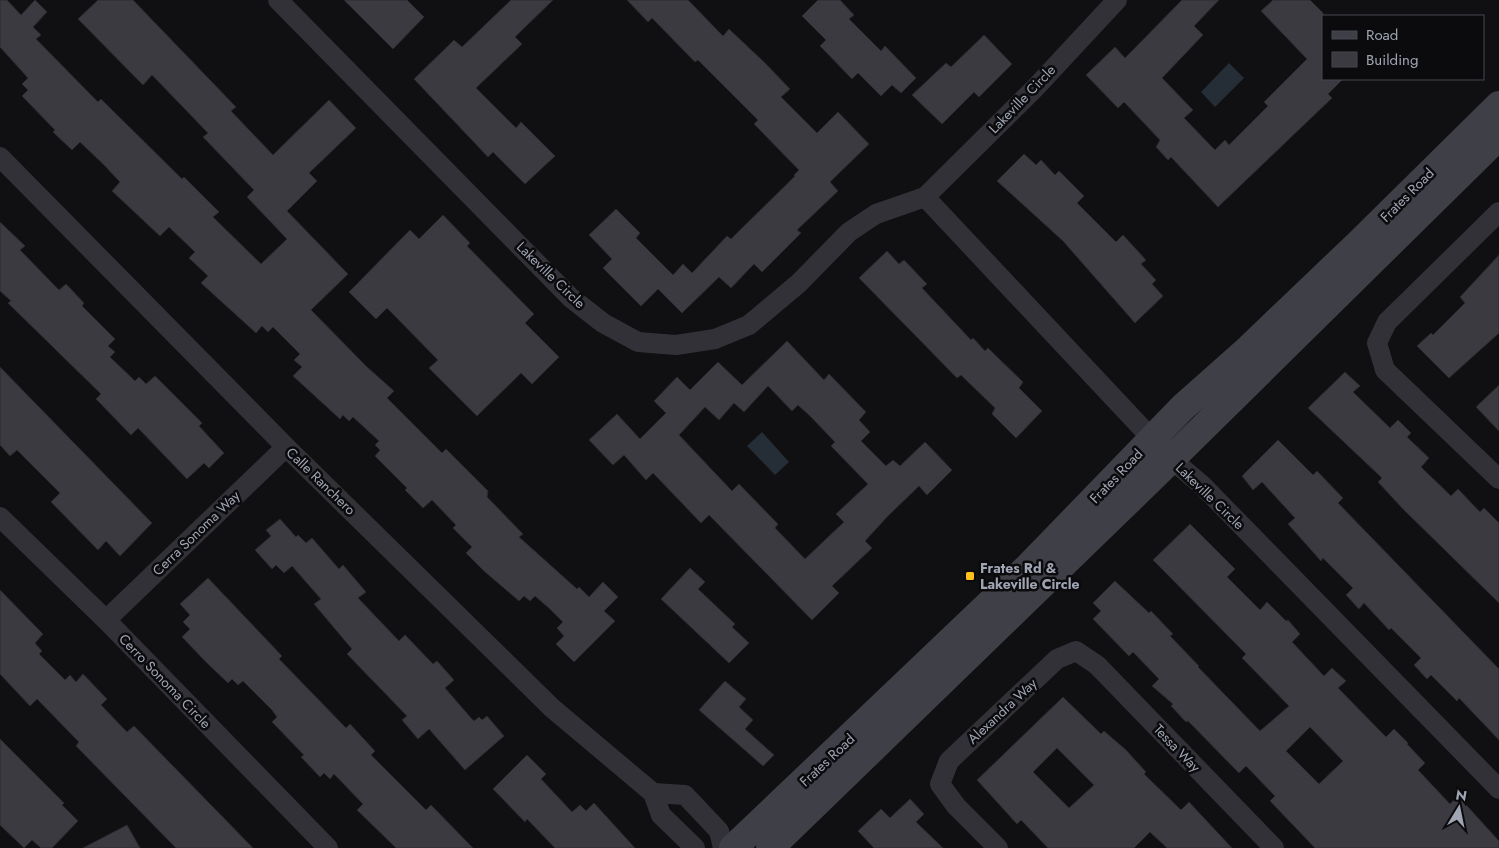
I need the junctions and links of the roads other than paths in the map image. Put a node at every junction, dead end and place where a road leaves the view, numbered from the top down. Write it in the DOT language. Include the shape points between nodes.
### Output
graph roads {
  1 [pos="278,0"];
  2 [pos="1118,0"];
  3 [pos="1499,105"];
  4 [pos="1499,136"];
  5 [pos="0,157"];
  6 [pos="926,197"];
  7 [pos="1499,212"];
  8 [pos="1152,439"];
  9 [pos="286,447"];
  10 [pos="1171,459"];
  11 [pos="1499,480"];
  12 [pos="0,517"];
  13 [pos="106,620"];
  14 [pos="1076,651"];
  15 [pos="1499,789"];
  16 [pos="652,793"];
  17 [pos="328,848"];
  18 [pos="695,848"];
  19 [pos="723,848"];
  20 [pos="733,848"];
  21 [pos="770,848"];
  22 [pos="998,848"];
  23 [pos="1274,848"];
  1 -- 6 [label="street, Lakeville Circle" via="571,298 603,323 638,342 676,345 715,340 749,325 799,284 849,232 876,214"];
  2 -- 6 [label="street, Lakeville Circle"];
  3 -- 8 [label="street, Frates Road"];
  4 -- 10 [label="street, Frates Road"];
  5 -- 9 [label="street, Calle Ranchero"];
  6 -- 8 [label="street, Lakeville Circle"];
  7 -- 11 [label="street" via="1387,322 1377,343 1385,370"];
  8 -- 10 [label="street, Lakeville Circle"];
  8 -- 20 [label="street, Frates Road" via="1027,568"];
  9 -- 13 [label="street, Cerra Sonoma Way"];
  9 -- 16 [label="street, Calle Ranchero" via="552,708"];
  10 -- 15 [label="street, Lakeville Circle" via="1209,492"];
  10 -- 21 [label="street, Frates Road"];
  12 -- 13 [label="street, Cerro Sonoma Circle"];
  13 -- 17 [label="street, Cerro Sonoma Circle"];
  14 -- 22 [label="street, Alexandra Way" via="1057,660 950,761 940,784 956,806"];
  14 -- 23 [label="street, Tessa Way" via="1097,665"];
  16 -- 18 [label="street, Calle Ranchero" via="661,815"];
  16 -- 19 [label="street" via="685,795 719,831"];
}
